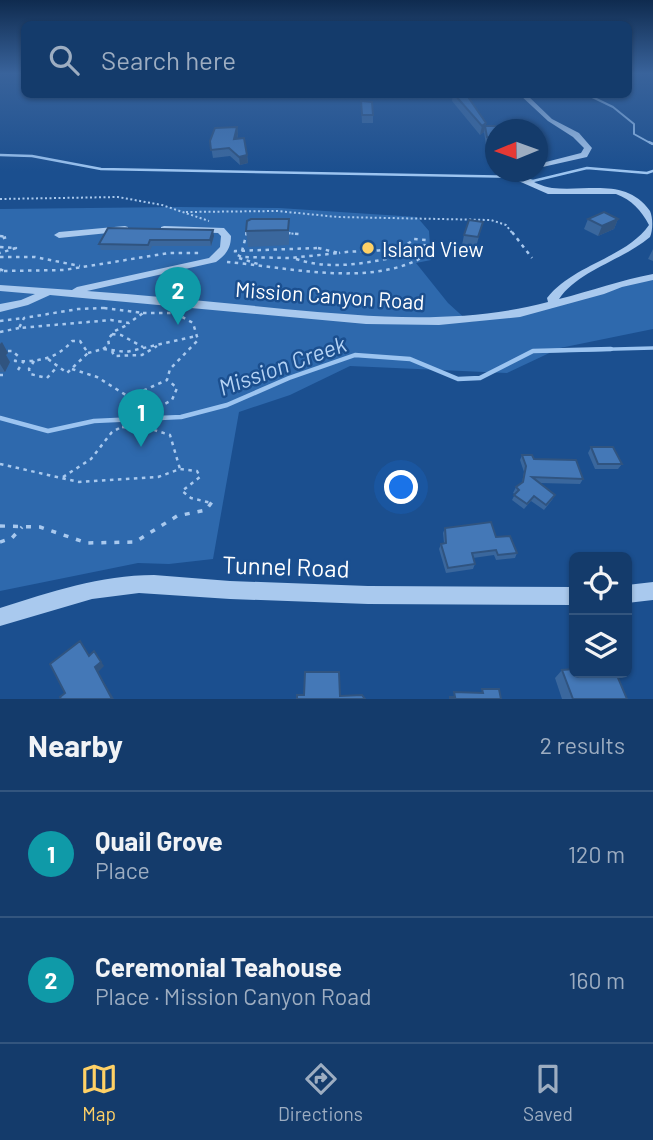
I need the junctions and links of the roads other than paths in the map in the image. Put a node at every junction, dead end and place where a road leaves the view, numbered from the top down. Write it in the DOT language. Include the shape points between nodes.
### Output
graph roads {
  1 [pos="535,106"];
  2 [pos="548,163"];
  3 [pos="525,182"];
  4 [pos="653,224"];
  5 [pos="132,229"];
  6 [pos="159,229"];
  7 [pos="59,235"];
  8 [pos="653,277"];
  9 [pos="0,288"];
  10 [pos="48,291"];
  11 [pos="71,293"];
  12 [pos="554,305"];
  13 [pos="0,308"];
  14 [pos="653,591"];
  15 [pos="632,593"];
  16 [pos="569,596"];
  17 [pos="0,617"];
  1 -- 2 [label="street" via="588,148 584,155"];
  3 -- 4 [label="street" via="548,191 623,193 638,202"];
  4 -- 12 [label="street" via="642,242 592,266 559,289"];
  5 -- 7 [label="street"];
  6 -- 11 [label="street" via="221,230 227,246 213,259"];
  8 -- 12 [label="street, Mission Canyon Road"];
  9 -- 10 [label="street, Mission Canyon Road"];
  10 -- 11 [label="street, Mission Canyon Road"];
  10 -- 13 [label="street"];
  11 -- 12 [label="street, Mission Canyon Road" via="406,322 484,318"];
  14 -- 15 [label="street"];
  16 -- 17 [label="street, Tunnel Road" via="254,591 146,584 89,593"];
}
